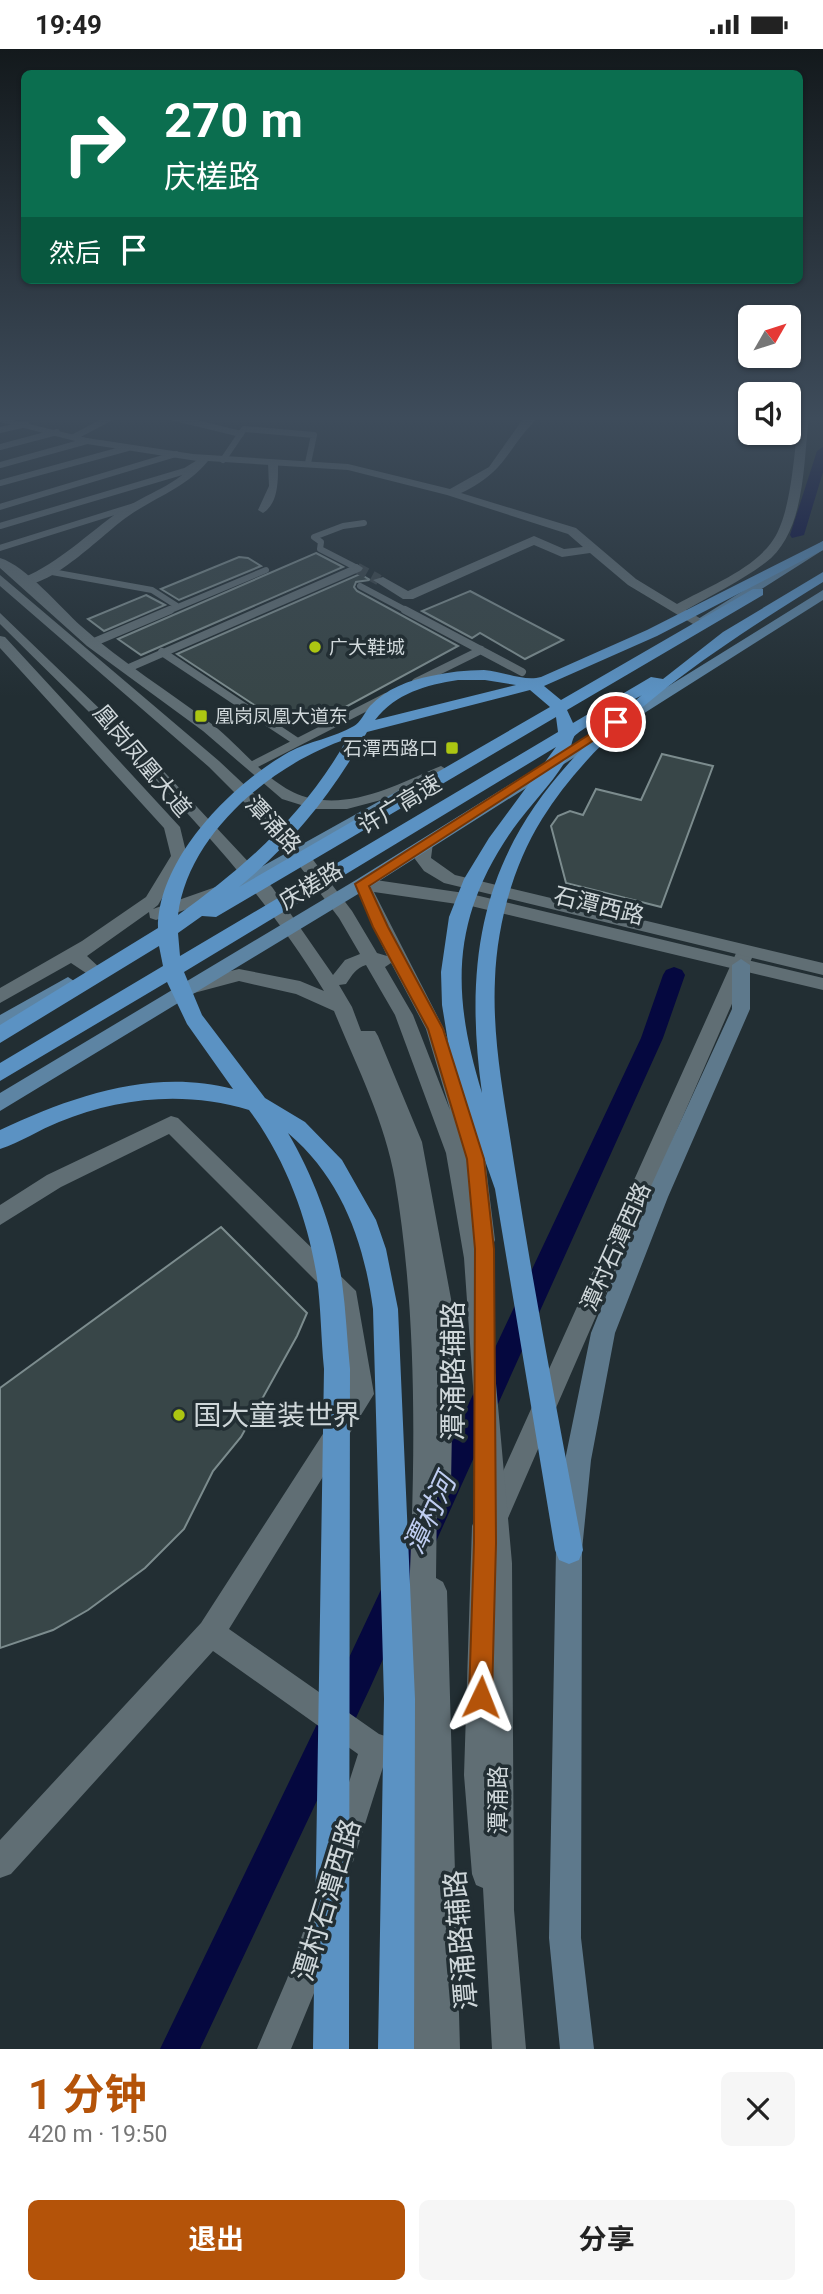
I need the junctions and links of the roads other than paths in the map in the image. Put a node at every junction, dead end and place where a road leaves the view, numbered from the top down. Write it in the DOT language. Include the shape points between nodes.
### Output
graph roads {
  1 [pos="58,510"];
  2 [pos="121,510"];
  3 [pos="131,510"];
  4 [pos="506,510"];
  5 [pos="790,510"];
  6 [pos="364,523"];
  7 [pos="0,526"];
  8 [pos="823,545"];
  9 [pos="0,548"];
  10 [pos="593,549"];
  11 [pos="823,552"];
  12 [pos="0,562"];
  13 [pos="357,568"];
  14 [pos="266,570"];
  15 [pos="52,572"];
  16 [pos="823,576"];
  17 [pos="379,580"];
  18 [pos="12,582"];
  19 [pos="360,586"];
  20 [pos="823,594"];
  21 [pos="177,606"];
  22 [pos="676,610"];
  23 [pos="0,617"];
  24 [pos="698,623"];
  25 [pos="740,628"];
  26 [pos="0,640"];
  27 [pos="92,643"];
  28 [pos="481,650"];
  29 [pos="162,652"];
  30 [pos="125,668"];
  31 [pos="522,672"];
  32 [pos="296,741"];
  33 [pos="251,766"];
  34 [pos="441,771"];
  35 [pos="425,843"];
  36 [pos="362,884"];
  37 [pos="237,885"];
  38 [pos="297,923"];
  39 [pos="118,927"];
  40 [pos="743,958"];
  41 [pos="92,969"];
  42 [pos="823,969"];
  43 [pos="408,977"];
  44 [pos="340,979"];
  45 [pos="823,984"];
  46 [pos="194,986"];
  47 [pos="0,996"];
  48 [pos="356,1013"];
  49 [pos="1,1028"];
  50 [pos="0,1073"];
  51 [pos="0,1103"];
  52 [pos="0,1140"];
  53 [pos="506,1188"];
  54 [pos="0,1216"];
  55 [pos="485,1543"];
  56 [pos="569,1550"];
  57 [pos="211,1633"];
  58 [pos="373,1748"];
  59 [pos="436,1753"];
  60 [pos="0,1863"];
  61 [pos="274,2049"];
  62 [pos="331,2049"];
  63 [pos="396,2049"];
  64 [pos="423,2049"];
  65 [pos="443,2049"];
  66 [pos="501,2049"];
  67 [pos="509,2049"];
  68 [pos="577,2049"];
  1 -- 7 [label="lane"];
  2 -- 9 [label="lane"];
  3 -- 15 [label="street"];
  4 -- 10 [label="street" via="572,531"];
  5 -- 22 [label="street" via="779,542 762,560"];
  6 -- 13 [label="lane" via="314,537 321,543 320,549"];
  8 -- 24 [label="main road, 庆槎路"];
  8 -- 62 [label="highway" via="633,642 555,676 338,738 285,761 253,783 228,809 177,876 166,919 177,981 196,1019 274,1129 293,1165 327,1268 337,1369"];
  10 -- 17 [label="street" via="562,553 534,540 408,596"];
  10 -- 22 [label="street"];
  11 -- 49 [label="highway, 许广高速" via="621,675"];
  12 -- 18 [label="street"];
  13 -- 29 [label="street"];
  14 -- 21 [label="lane"];
  15 -- 18 [label="street"];
  15 -- 21 [label="lane" via="152,590"];
  16 -- 25 [label="highway, 许广高速"];
  18 -- 27 [label="street"];
  18 -- 67 [label="street, 潭涌路" via="214,764 279,827 312,868 346,915 404,1015 456,1153 475,1258 499,1563 498,1910"];
  19 -- 28 [label="lane"];
  20 -- 35 [label="main road, 庆槎路"];
  21 -- 27 [label="lane"];
  22 -- 24 [label="street"];
  23 -- 64 [label="street" via="149,764 266,891 341,1004 393,1132 405,1178 423,1316 425,1483 414,1856"];
  24 -- 34 [label="main road, 庆槎路"];
  25 -- 50 [label="highway, 许广高速"];
  25 -- 53 [label="highway" via="664,686 566,774 531,821 501,885 485,978 488,1054"];
  26 -- 39 [label="street, 凰岗凤凰大道" via="172,827 179,856 152,901"];
  27 -- 30 [label="street"];
  28 -- 31 [label="lane"];
  28 -- 32 [label="lane"];
  29 -- 30 [label="street"];
  29 -- 32 [label="lane"];
  30 -- 33 [label="street"];
  32 -- 33 [label="lane"];
  33 -- 34 [label="street" via="287,795 313,804 338,805 379,798"];
  34 -- 37 [label="main road, 庆槎路"];
  35 -- 36 [label="main road, 庆槎路"];
  35 -- 40 [label="street, 石潭西路" via="423,859 450,879"];
  36 -- 38 [label="main road, 庆槎路"];
  36 -- 40 [label="street, 石潭西路" via="401,894 471,900"];
  36 -- 43 [label="street, 潭涌路辅路"];
  37 -- 39 [label="street"];
  37 -- 41 [label="main road, 庆槎路"];
  38 -- 44 [label="street, 潭涌路辅路"];
  38 -- 46 [label="main road, 庆槎路"];
  39 -- 41 [label="street, 凰岗凤凰大道" via="75,956"];
  39 -- 47 [label="street"];
  40 -- 42 [label="street, 石潭西路"];
  40 -- 45 [label="street, 石潭西路"];
  40 -- 55 [label="street, 潭村石潭西路"];
  40 -- 56 [label="main road" via="741,1009 657,1197 603,1333 578,1460"];
  41 -- 49 [label="main road, 庆槎路"];
  43 -- 44 [label="street" via="379,959 366,959 346,966"];
  43 -- 55 [label="street, 潭涌路辅路" via="435,1029 475,1159 484,1249"];
  44 -- 48 [label="street, 潭涌路辅路"];
  46 -- 48 [label="street" via="239,975 300,988"];
  46 -- 51 [label="main road, 庆槎路"];
  48 -- 59 [label="street, 潭涌路辅路" via="412,1142 443,1315 434,1588"];
  49 -- 53 [label="highway" via="183,921 275,845 303,817 366,722 390,697 443,677 480,675 516,681 544,694 563,714 567,730 563,749 510,820 462,903 451,981 459,1064"];
  52 -- 63 [label="highway" via="68,1110 153,1088 230,1095 276,1110 295,1124 326,1153 364,1220 379,1263 386,1321 398,1623"];
  53 -- 56 [label="highway"];
  54 -- 57 [label="street" via="54,1181 171,1125 348,1299 362,1394"];
  55 -- 66 [label="street, 潭涌路辅路" via="479,1775"];
  56 -- 68 [label="main road" via="565,1938"];
  57 -- 58 [label="street"];
  57 -- 60 [label="street"];
  58 -- 59 [label="street"];
  58 -- 61 [label="street, 潭村石潭西路" via="303,1981"];
  59 -- 65 [label="street, 潭涌路辅路"];
}
